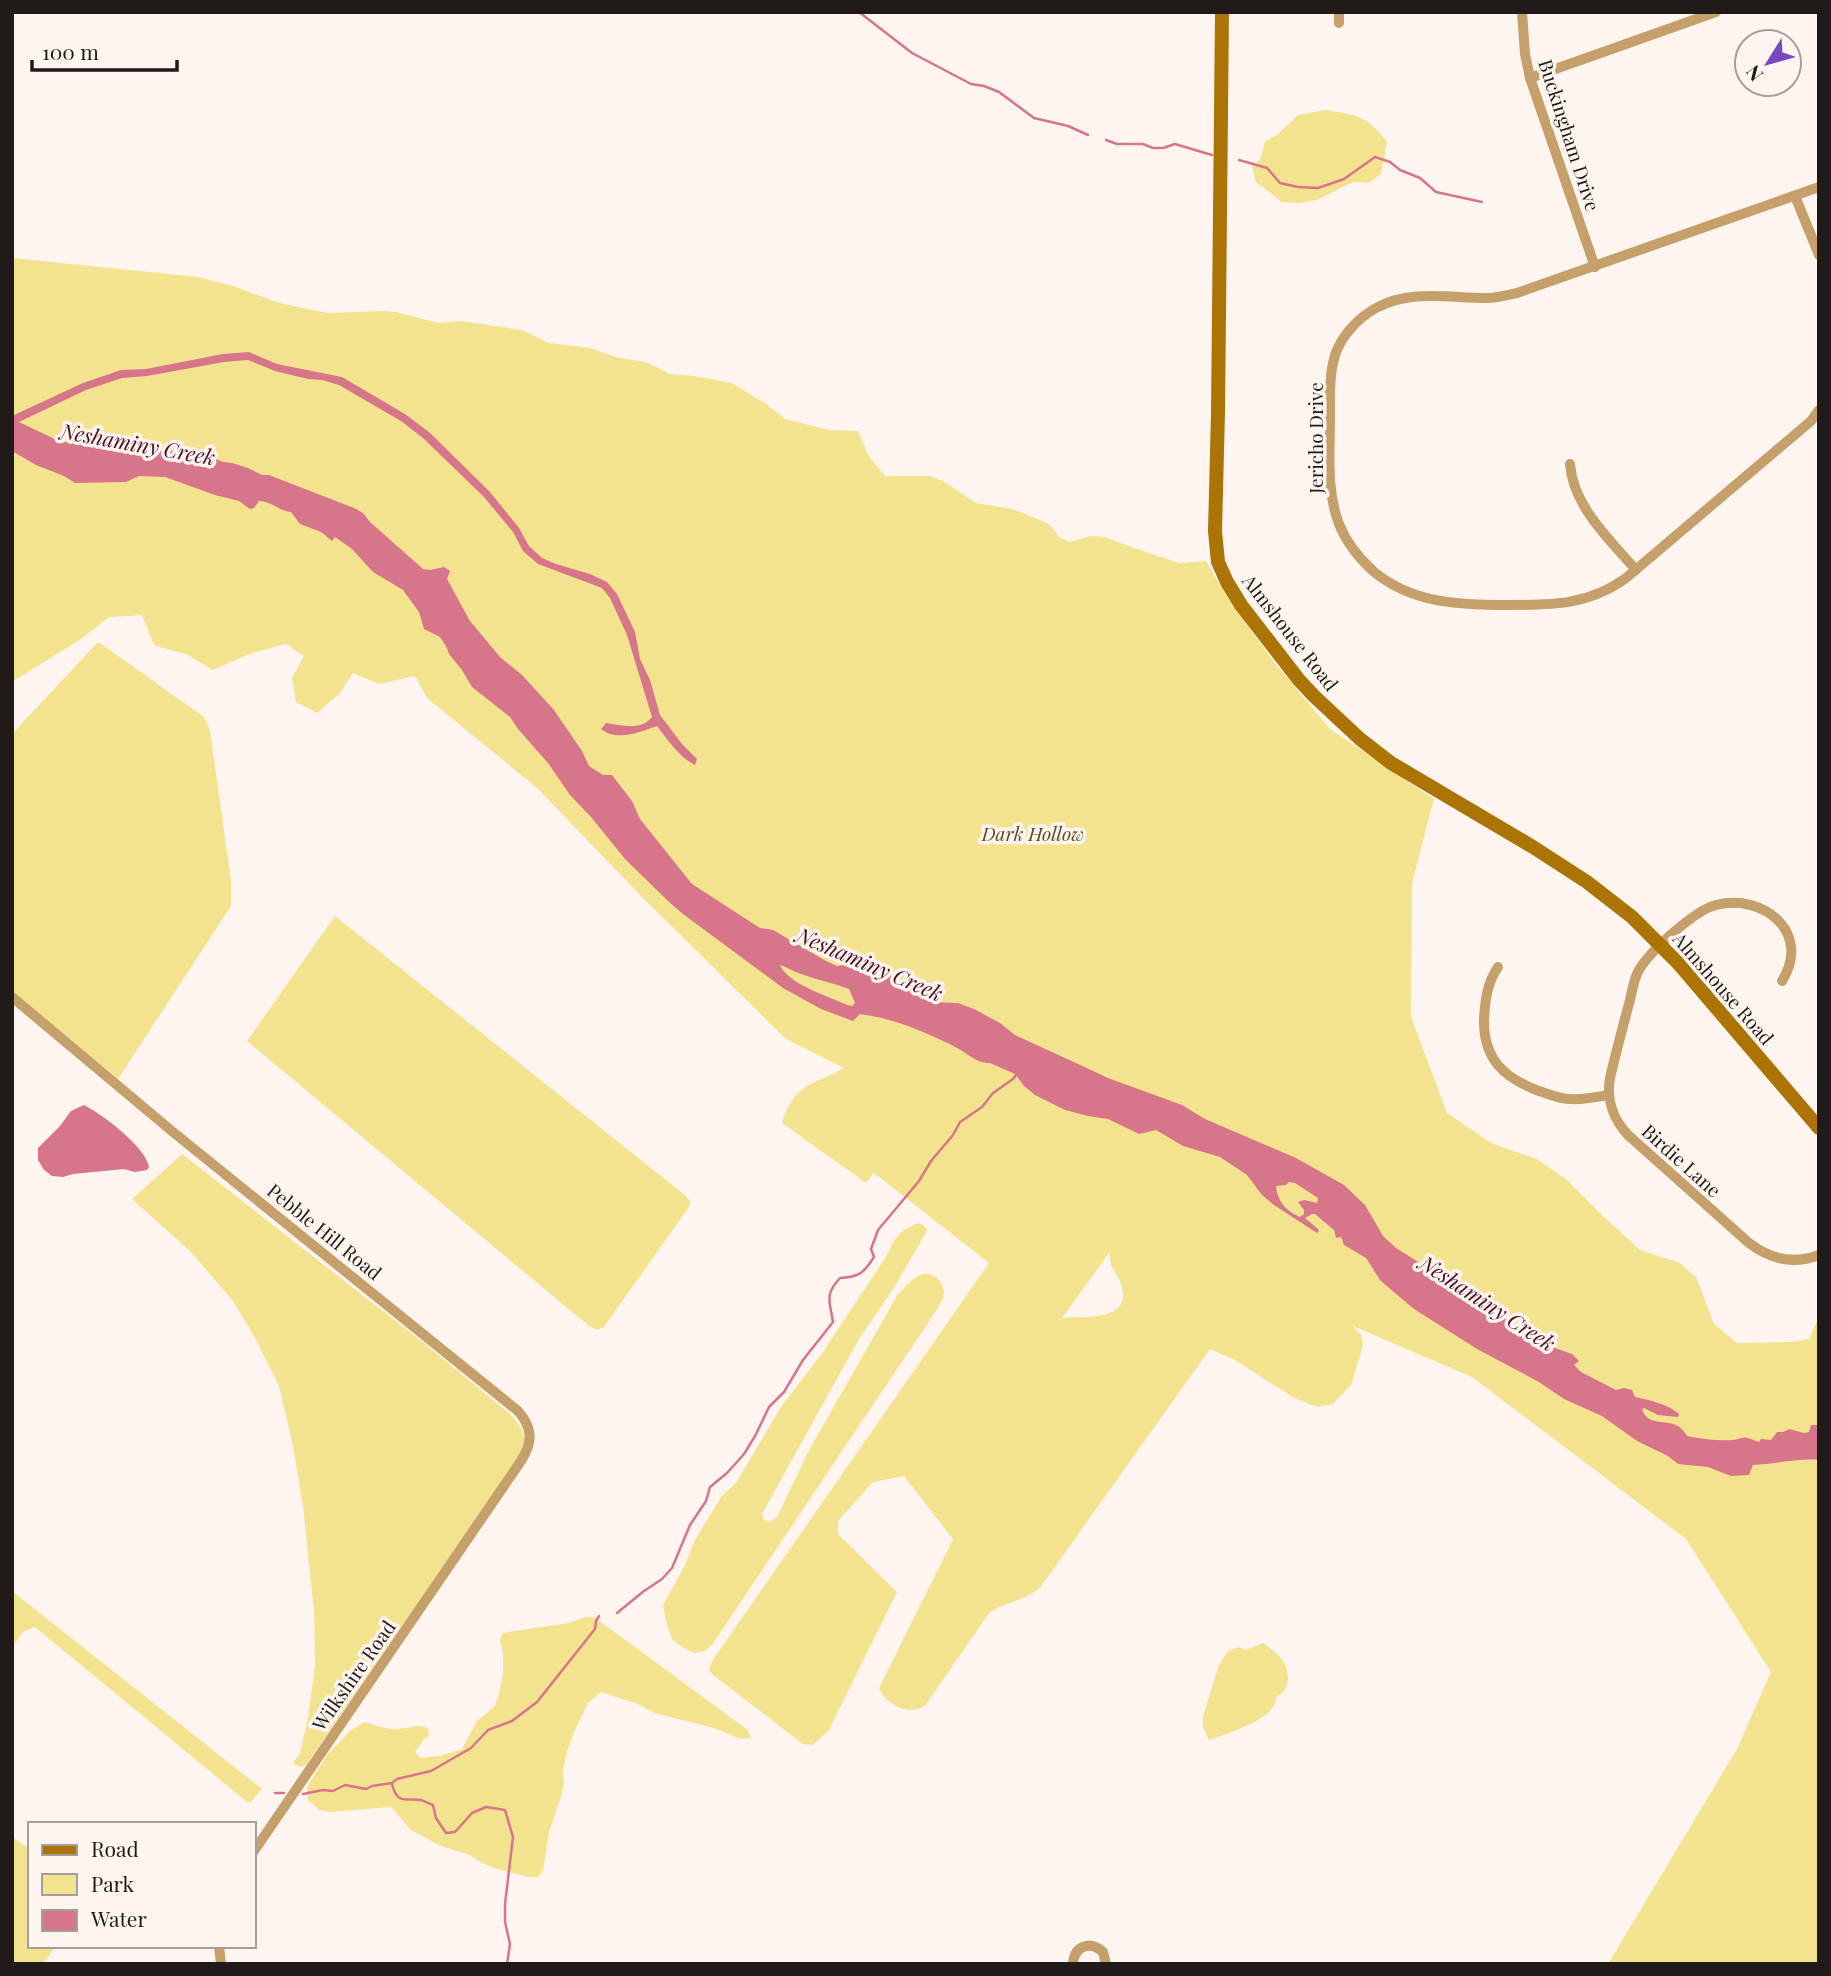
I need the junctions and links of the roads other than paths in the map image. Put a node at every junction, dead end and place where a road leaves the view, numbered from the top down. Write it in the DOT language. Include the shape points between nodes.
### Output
graph roads {
  1 [pos="1222,12"];
  2 [pos="1522,12"];
  3 [pos="1716,12"];
  4 [pos="1530,78"];
  5 [pos="1819,187"];
  6 [pos="1795,196"];
  7 [pos="1819,255"];
  8 [pos="1595,267"];
  9 [pos="1819,410"];
  10 [pos="1570,464"];
  11 [pos="1636,570"];
  12 [pos="1661,945"];
  13 [pos="1498,967"];
  14 [pos="1782,981"];
  15 [pos="12,997"];
  16 [pos="1608,1095"];
  17 [pos="1819,1128"];
  18 [pos="1819,1255"];
  19 [pos="481,1519"];
  20 [pos="256,1848"];
  21 [pos="1069,1963"];
  22 [pos="1106,1964"];
  1 -- 12 [label="main road, Almshouse Road" via="1215,531 1218,562 1227,582 1300,680 1360,740 1587,882"];
  2 -- 4 [label="street, Buckingham Drive"];
  3 -- 4 [label="street"];
  4 -- 8 [label="street, Buckingham Drive"];
  5 -- 6 [label="street, Jericho Drive"];
  6 -- 7 [label="street"];
  6 -- 8 [label="street, Jericho Drive"];
  8 -- 11 [label="street, Jericho Drive" via="1501,296 1402,298 1378,306 1357,322 1339,347 1331,374 1331,496 1342,530 1362,560 1397,587 1437,602 1562,604 1601,593"];
  9 -- 11 [label="street, Jericho Drive"];
  10 -- 11 [label="street" via="1579,498"];
  12 -- 14 [label="street" via="1707,907 1726,902 1751,905 1773,916 1790,940 1792,959"];
  12 -- 16 [label="street" via="1637,975"];
  12 -- 17 [label="main road, Almshouse Road"];
  13 -- 16 [label="street" via="1488,987 1484,1024 1487,1044 1501,1069 1519,1083 1563,1098"];
  15 -- 19 [label="street, Pebble Hill Road" via="518,1410 531,1433 530,1446"];
  16 -- 18 [label="street, Birdie Lane" via="1628,1135 1749,1243 1779,1259"];
  19 -- 20 [label="street, Wilkshire Road"];
  21 -- 22 [label="street" via="1077,1950 1093,1945 1103,1952"];
}
